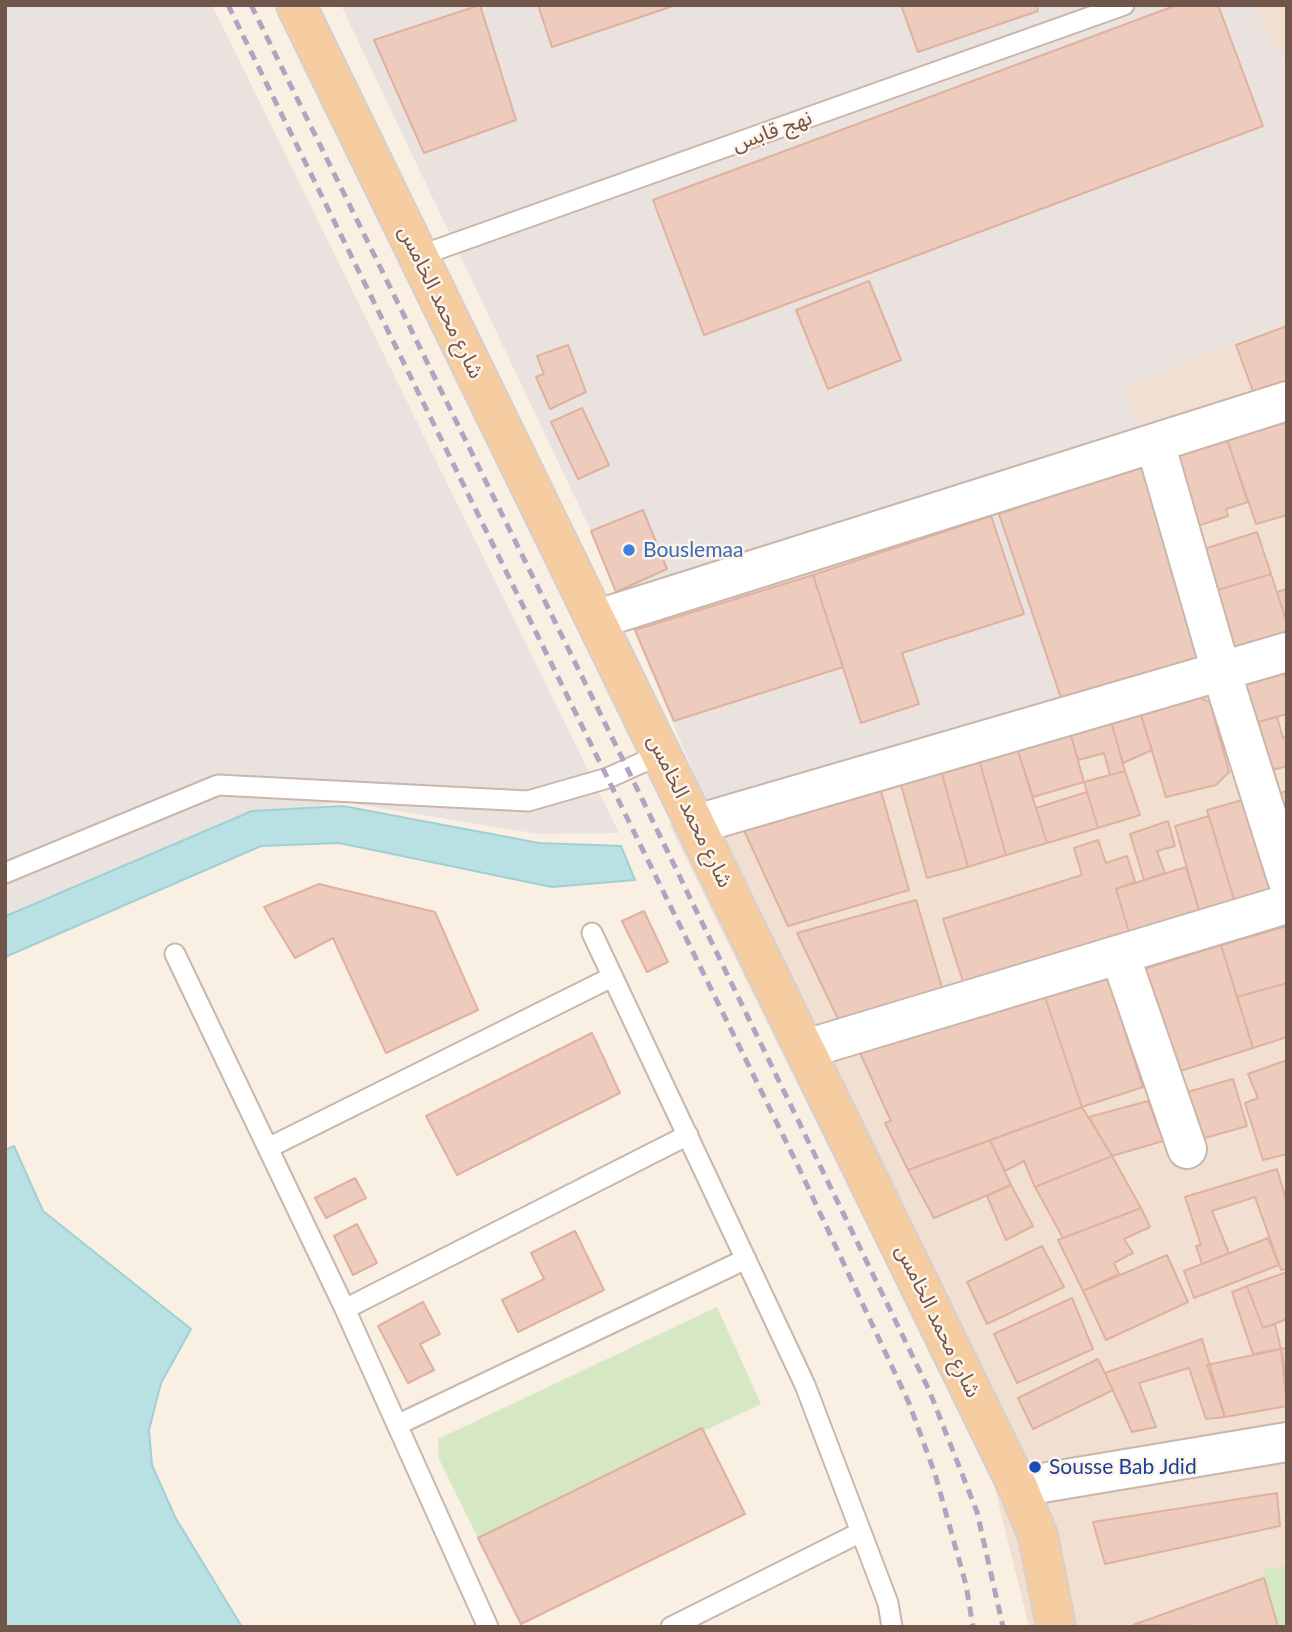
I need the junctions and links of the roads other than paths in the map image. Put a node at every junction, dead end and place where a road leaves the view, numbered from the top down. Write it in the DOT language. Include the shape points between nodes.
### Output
graph roads {
  1 [pos="296,5"];
  2 [pos="1124,5"];
  3 [pos="419,256"];
  4 [pos="1287,401"];
  5 [pos="1155,443"];
  6 [pos="597,619"];
  7 [pos="1287,652"];
  8 [pos="1221,671"];
  9 [pos="663,753"];
  10 [pos="697,824"];
  11 [pos="5,873"];
  12 [pos="1287,879"];
  13 [pos="1287,904"];
  14 [pos="592,933"];
  15 [pos="175,954"];
  16 [pos="1120,955"];
  17 [pos="612,977"];
  18 [pos="806,1049"];
  19 [pos="688,1135"];
  20 [pos="268,1148"];
  21 [pos="1188,1149"];
  22 [pos="746,1259"];
  23 [pos="345,1309"];
  24 [pos="397,1425"];
  25 [pos="1287,1442"];
  26 [pos="1018,1487"];
  27 [pos="861,1532"];
  28 [pos="1038,1535"];
  29 [pos="488,1627"];
  30 [pos="671,1627"];
  31 [pos="892,1627"];
  32 [pos="1056,1627"];
  33 [pos="1084,1627"];
  1 -- 3 [label="main road, شارع محمد الخامس"];
  2 -- 3 [label="lane, نهج قابس"];
  3 -- 6 [label="main road, شارع محمد الخامس"];
  4 -- 5 [label="street"];
  5 -- 6 [label="street"];
  5 -- 8 [label="street"];
  6 -- 9 [label="main road, شارع محمد الخامس"];
  7 -- 8 [label="street"];
  8 -- 10 [label="street"];
  8 -- 12 [label="street"];
  9 -- 10 [label="main road, شارع محمد الخامس"];
  9 -- 11 [label="lane" via="608,779 528,801 218,785"];
  10 -- 18 [label="main road, شارع محمد الخامس"];
  13 -- 16 [label="street"];
  14 -- 17 [label="lane"];
  15 -- 20 [label="lane"];
  16 -- 18 [label="street"];
  16 -- 21 [label="street"];
  17 -- 19 [label="lane"];
  17 -- 20 [label="lane"];
  18 -- 26 [label="main road, شارع محمد الخامس"];
  19 -- 22 [label="lane"];
  19 -- 23 [label="lane"];
  20 -- 23 [label="lane"];
  22 -- 24 [label="lane"];
  22 -- 27 [label="lane" via="806,1385"];
  23 -- 24 [label="lane"];
  24 -- 29 [label="lane"];
  25 -- 26 [label="street"];
  26 -- 28 [label="main road, شارع محمد الخامس"];
  27 -- 30 [label="lane"];
  27 -- 31 [label="lane" via="888,1603"];
  28 -- 32 [label="main road, شارع محمد الخامس"];
  28 -- 33 [label="main road"];
}
